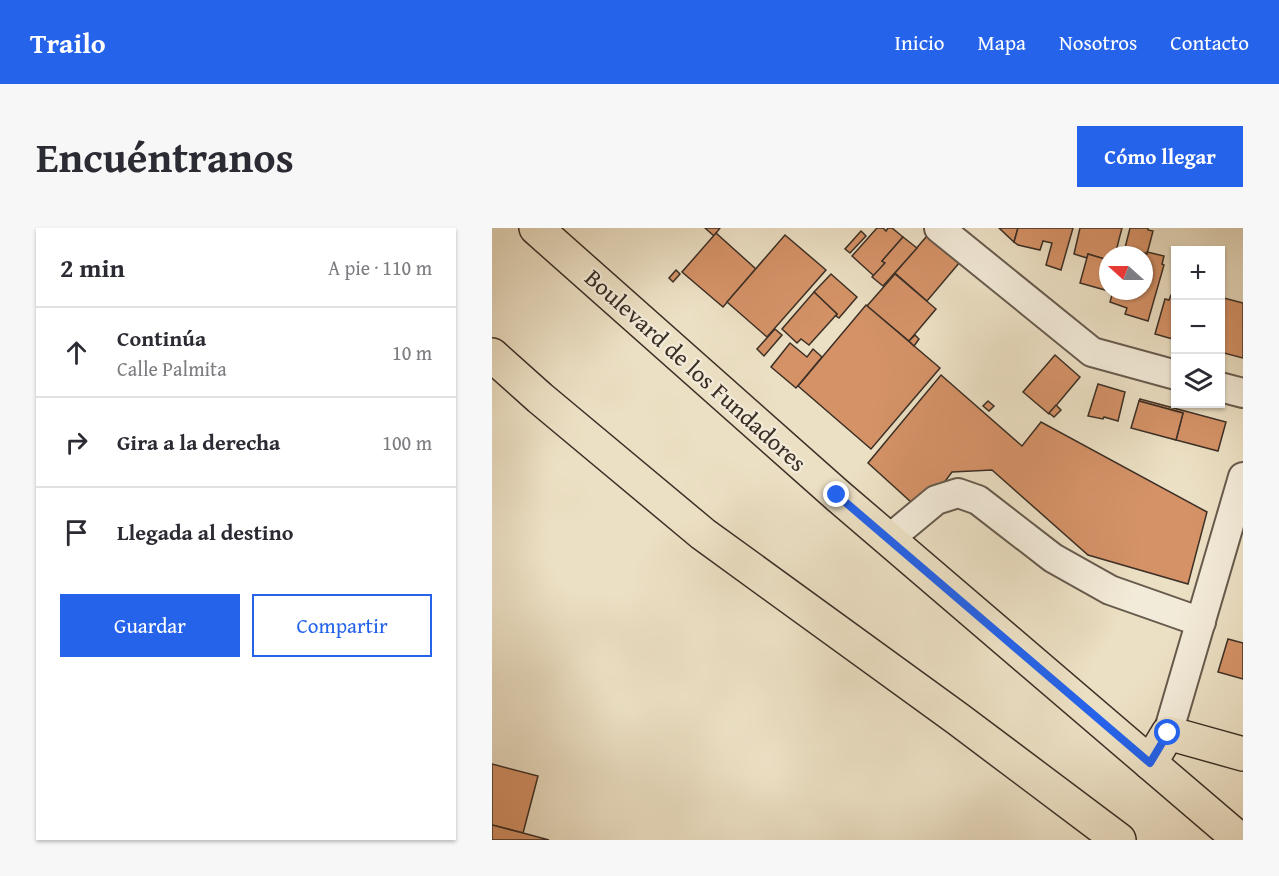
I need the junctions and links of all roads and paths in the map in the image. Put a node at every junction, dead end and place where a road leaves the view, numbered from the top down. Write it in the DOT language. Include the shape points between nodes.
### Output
graph roads {
  1 [pos="536,228"];
  2 [pos="939,228"];
  3 [pos="492,355"];
  4 [pos="1171,374"];
  5 [pos="1225,388"];
  6 [pos="1243,393"];
  7 [pos="1243,477"];
  8 [pos="1237,521"];
  9 [pos="889,539"];
  10 [pos="1201,622"];
  11 [pos="1168,733"];
  12 [pos="1243,754"];
  13 [pos="1150,763"];
  14 [pos="1119,840"];
  15 [pos="1240,840"];
  1 -- 9 [label="main road, Boulevard de los Fundadores"];
  2 -- 4 [label="street" via="1092,352"];
  3 -- 14 [label="main road" via="703,534"];
  5 -- 6 [label="street"];
  7 -- 8 [label="street"];
  8 -- 10 [label="street"];
  9 -- 10 [label="street" via="936,500 958,493 978,500 1053,558 1110,590"];
  9 -- 13 [label="main road, Boulevard de los Fundadores"];
  10 -- 11 [label="street"];
  11 -- 12 [label="main road"];
  11 -- 13 [label="main road"];
  13 -- 15 [label="main road, Boulevard de los Fundadores"];
}
